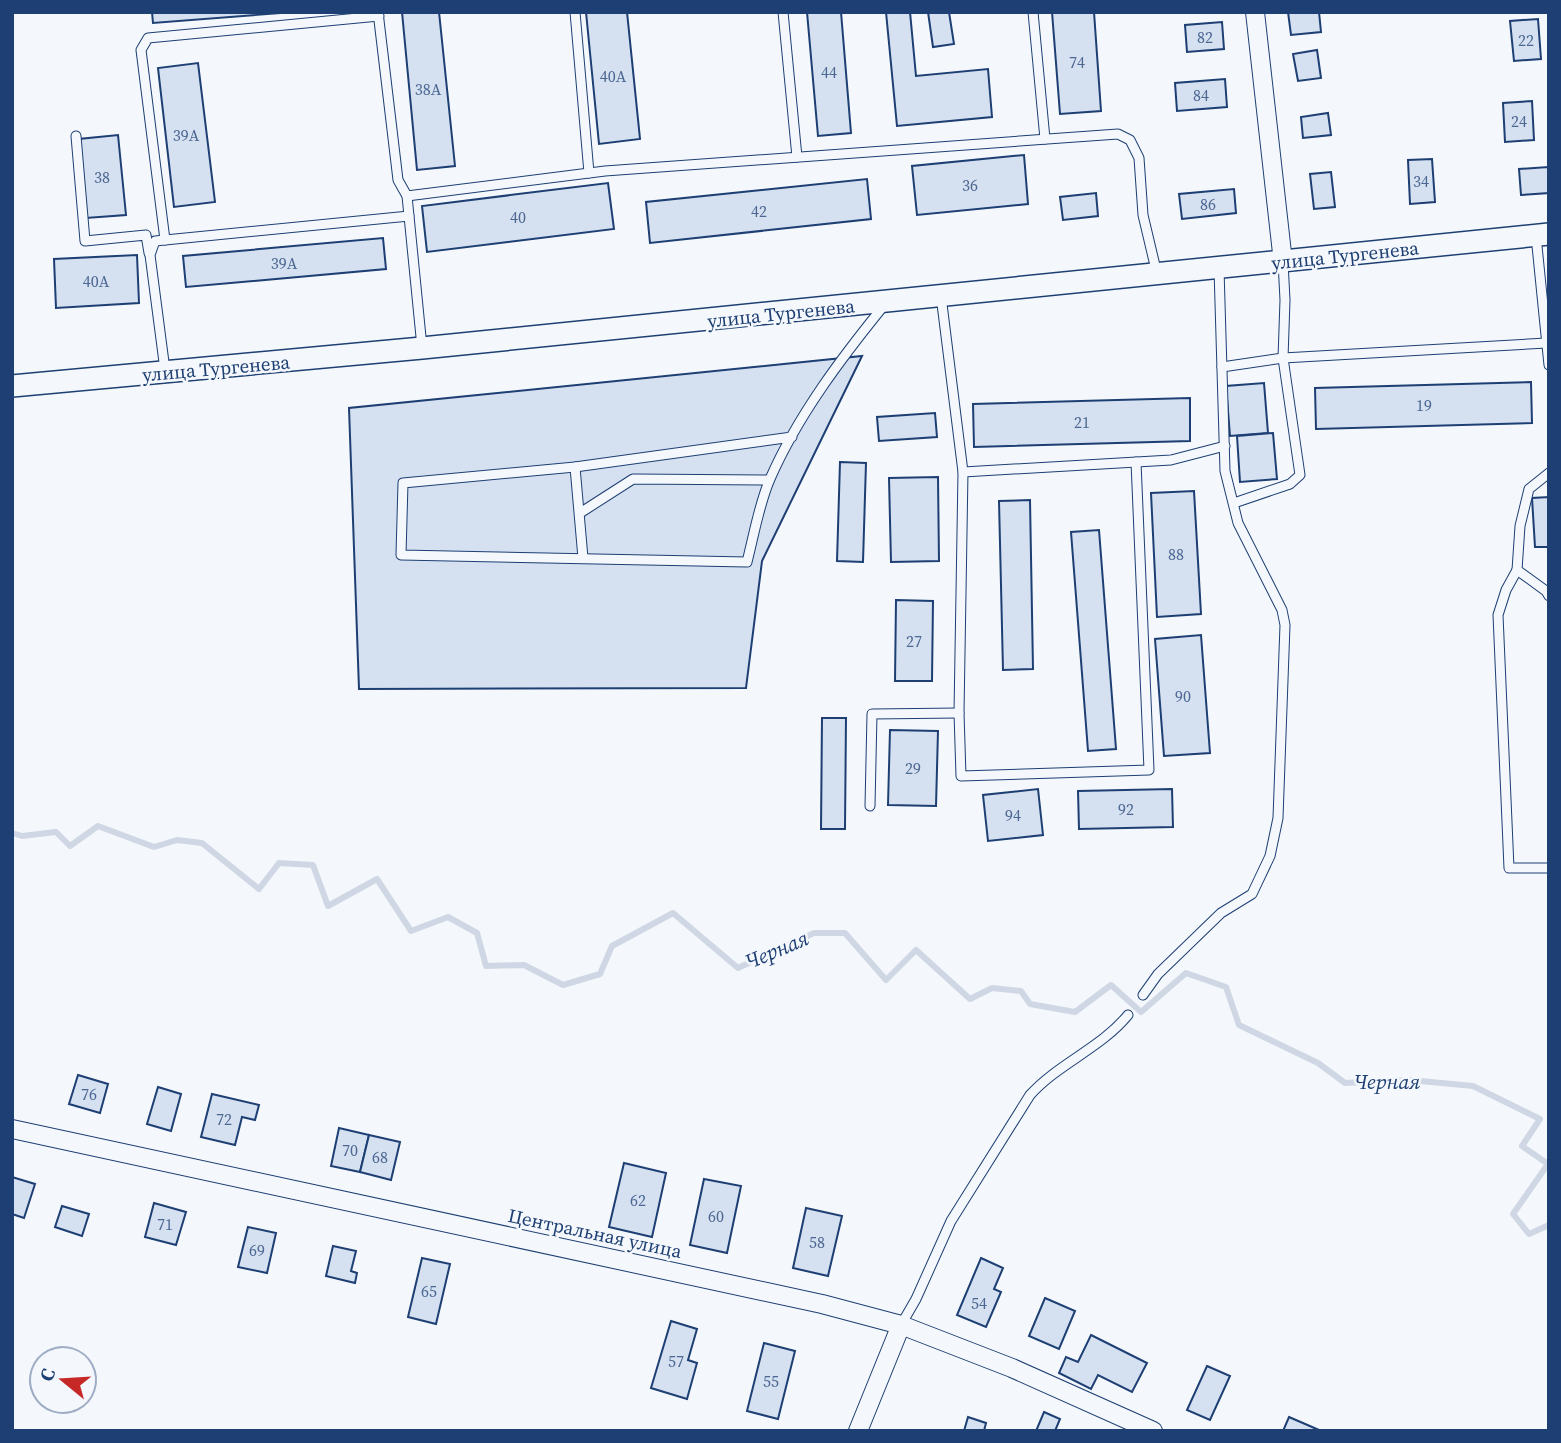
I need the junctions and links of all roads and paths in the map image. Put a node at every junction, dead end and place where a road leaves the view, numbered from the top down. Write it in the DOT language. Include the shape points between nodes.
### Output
graph roads {
  1 [pos="575,12"];
  2 [pos="783,12"];
  3 [pos="1033,12"];
  4 [pos="1255,12"];
  5 [pos="379,14"];
  6 [pos="76,136"];
  7 [pos="1045,139"];
  8 [pos="797,157"];
  9 [pos="589,173"];
  10 [pos="407,196"];
  11 [pos="409,216"];
  12 [pos="1543,235"];
  13 [pos="165,240"];
  14 [pos="150,255"];
  15 [pos="1283,262"];
  16 [pos="1219,268"];
  17 [pos="1157,274"];
  18 [pos="941,296"];
  19 [pos="887,302"];
  20 [pos="1546,343"];
  21 [pos="422,348"];
  22 [pos="1283,358"];
  23 [pos="1549,365"];
  24 [pos="1222,367"];
  25 [pos="166,373"];
  26 [pos="12,386"];
  27 [pos="792,437"];
  28 [pos="1225,446"];
  29 [pos="1136,462"];
  30 [pos="575,467"];
  31 [pos="962,471"];
  32 [pos="1549,473"];
  33 [pos="769,480"];
  34 [pos="1234,503"];
  35 [pos="580,513"];
  36 [pos="583,558"];
  37 [pos="1517,570"];
  38 [pos="1549,596"];
  39 [pos="959,713"];
  40 [pos="870,806"];
  41 [pos="1549,868"];
  42 [pos="1143,995"];
  43 [pos="1128,1015"];
  44 [pos="12,1129"];
  45 [pos="901,1325"];
  46 [pos="858,1431"];
  47 [pos="1153,1431"];
  1 -- 9 [label="lane"];
  2 -- 8 [label="lane"];
  3 -- 7 [label="lane"];
  4 -- 15 [label="street"];
  5 -- 10 [label="lane" via="398,180"];
  5 -- 13 [label="lane" via="148,38 141,50"];
  6 -- 14 [label="lane" via="85,240 146,235"];
  7 -- 8 [label="lane"];
  7 -- 17 [label="lane" via="1118,134 1130,140 1139,158 1143,215"];
  8 -- 9 [label="lane"];
  9 -- 10 [label="lane"];
  10 -- 11 [label="lane"];
  11 -- 13 [label="lane"];
  11 -- 21 [label="lane"];
  12 -- 15 [label="street, улица Тургенева"];
  12 -- 20 [label="lane"];
  13 -- 14 [label="lane" via="155,241"];
  14 -- 25 [label="lane"];
  15 -- 16 [label="street, улица Тургенева"];
  15 -- 22 [label="lane"];
  16 -- 17 [label="street, улица Тургенева"];
  16 -- 24 [label="lane"];
  17 -- 18 [label="street, улица Тургенева"];
  18 -- 19 [label="street, улица Тургенева"];
  18 -- 31 [label="lane"];
  19 -- 21 [label="street, улица Тургенева"];
  19 -- 27 [label="lane" via="841,358"];
  20 -- 22 [label="lane"];
  20 -- 23 [label="lane"];
  21 -- 25 [label="street, улица Тургенева"];
  22 -- 24 [label="lane"];
  22 -- 34 [label="lane" via="1300,475 1290,484"];
  24 -- 28 [label="lane"];
  25 -- 26 [label="street, улица Тургенева"];
  27 -- 30 [label="lane"];
  27 -- 33 [label="lane"];
  28 -- 29 [label="lane" via="1171,460"];
  28 -- 34 [label="lane"];
  29 -- 31 [label="lane"];
  29 -- 39 [label="lane" via="1149,771 961,776"];
  30 -- 35 [label="lane"];
  30 -- 36 [label="lane" via="403,483 401,555"];
  31 -- 39 [label="lane"];
  32 -- 37 [label="lane" via="1529,489"];
  33 -- 35 [label="lane" via="633,479"];
  33 -- 36 [label="lane" via="747,562"];
  34 -- 42 [label="lane" via="1238,523 1282,611 1284,625 1278,818 1270,856 1252,894 1221,913 1158,974"];
  35 -- 36 [label="lane"];
  37 -- 38 [label="lane"];
  37 -- 41 [label="lane" via="1498,615 1509,868"];
  39 -- 40 [label="lane" via="872,714"];
  43 -- 45 [label="lane" via="1115,1031 1044,1079 1030,1095 951,1221"];
  44 -- 45 [label="street, Центральная улица"];
  45 -- 46 [label="street"];
  45 -- 47 [label="street, Центральная улица"];
}
